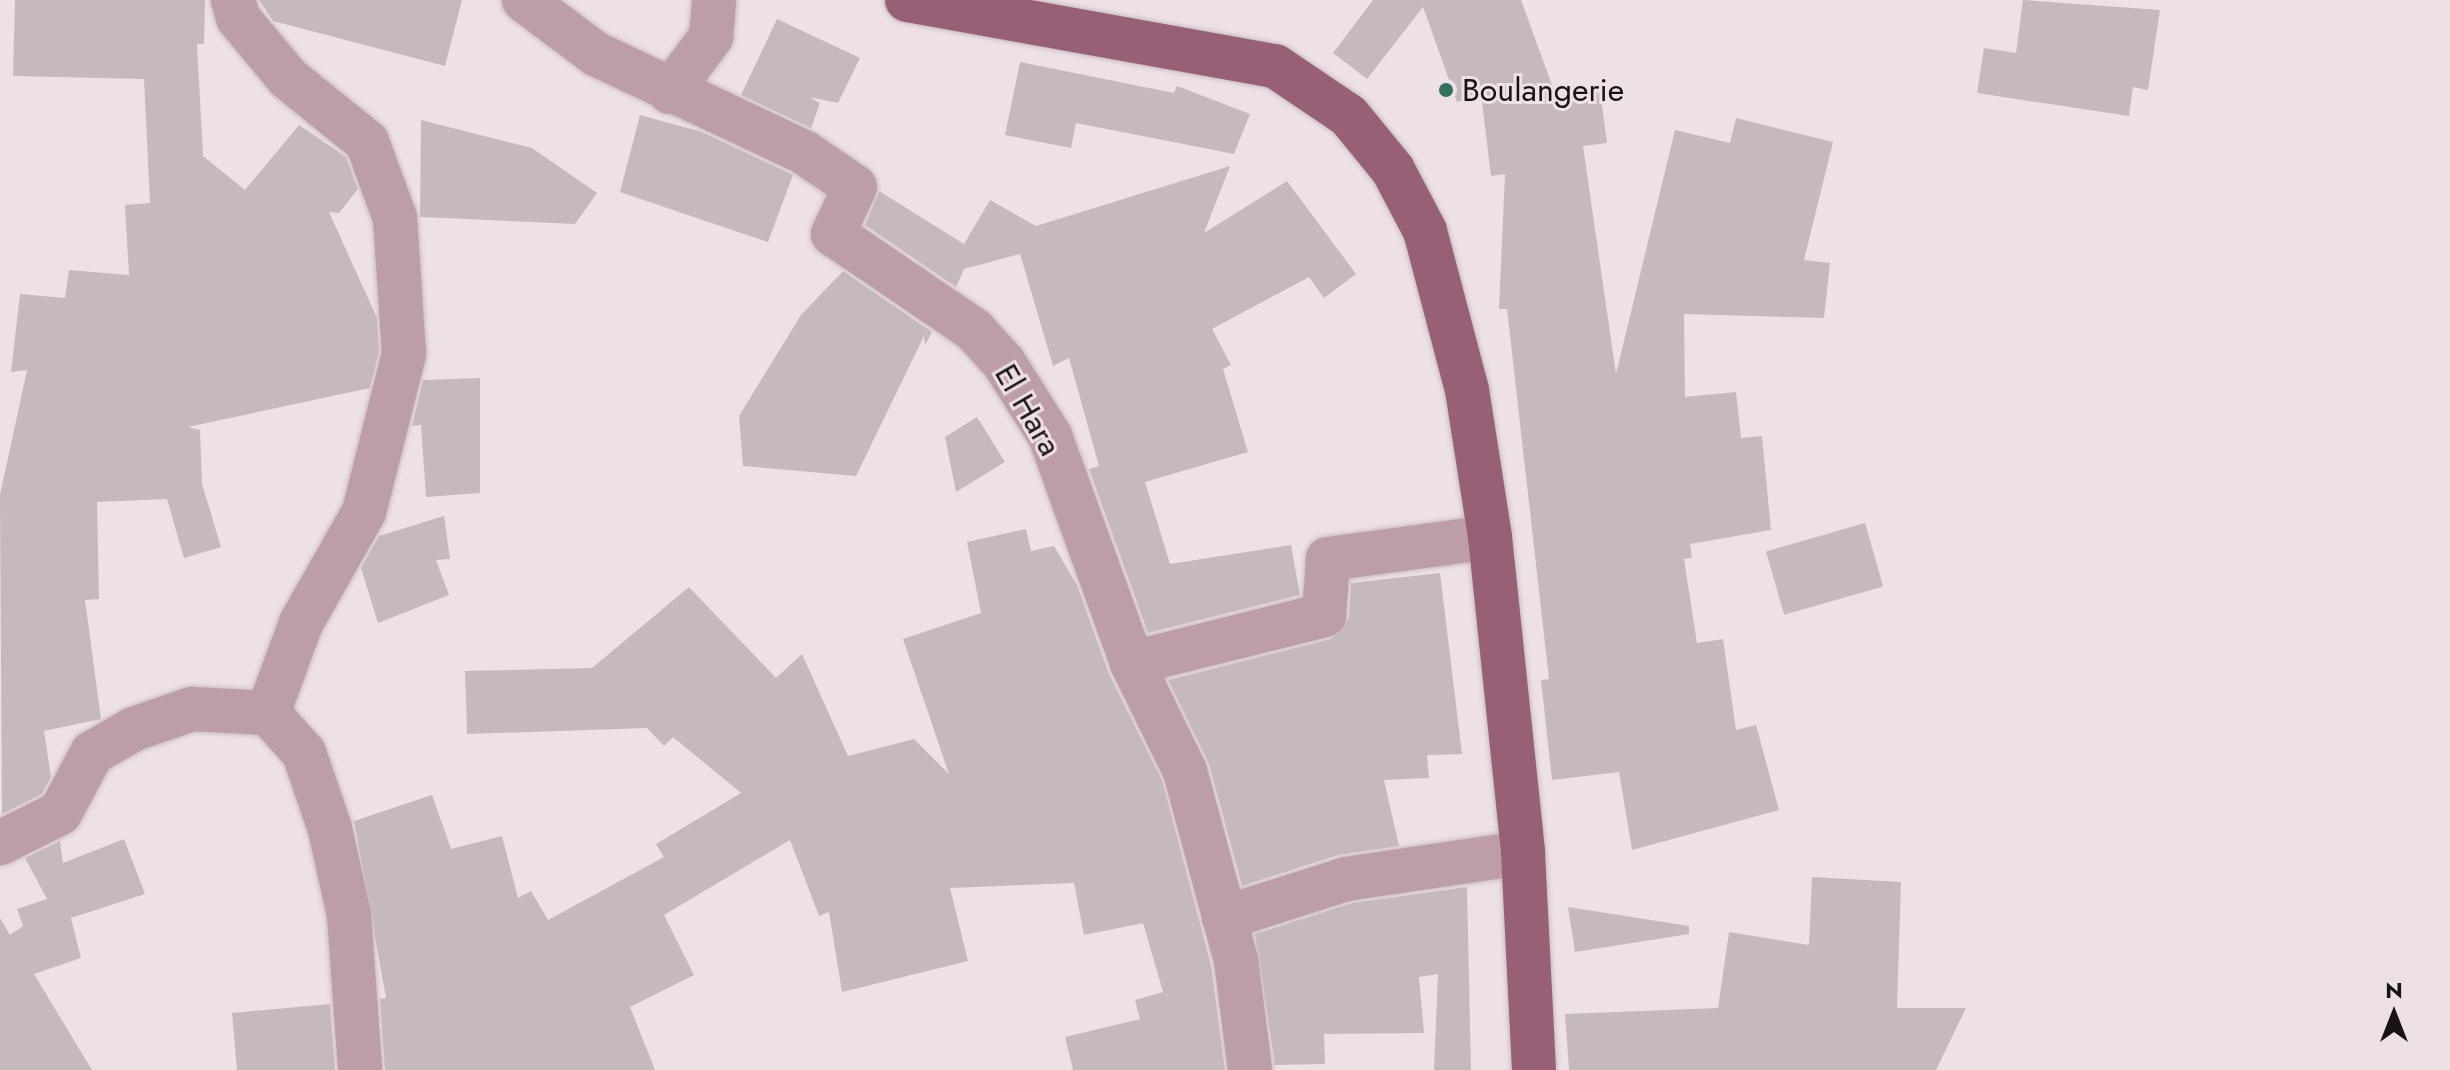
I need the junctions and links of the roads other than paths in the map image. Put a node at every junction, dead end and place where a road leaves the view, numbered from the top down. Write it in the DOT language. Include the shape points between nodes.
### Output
graph roads {
  1 [pos="233,0"];
  2 [pos="524,0"];
  3 [pos="714,0"];
  4 [pos="907,0"];
  5 [pos="670,92"];
  6 [pos="1490,537"];
  7 [pos="1132,663"];
  8 [pos="268,713"];
  9 [pos="0,843"];
  10 [pos="1523,853"];
  11 [pos="1224,918"];
  12 [pos="360,1070"];
  13 [pos="1250,1070"];
  14 [pos="1534,1070"];
  1 -- 8 [label="street" via="238,18 288,78 367,142 395,218 404,354 364,512 301,623"];
  2 -- 5 [label="street, El Hara" via="596,54"];
  3 -- 5 [label="street" via="711,37"];
  4 -- 6 [label="main road" via="1275,66 1349,116 1393,170 1425,231 1467,390"];
  5 -- 7 [label="street, El Hara" via="805,153 855,187 833,234 974,330 1004,363 1050,436"];
  6 -- 7 [label="street" via="1328,559 1324,615"];
  6 -- 10 [label="main road"];
  7 -- 11 [label="street, El Hara" via="1185,771"];
  8 -- 9 [label="street" via="192,709 134,729 92,753 60,813"];
  8 -- 12 [label="street" via="304,753 330,829 349,915"];
  10 -- 11 [label="street" via="1346,879"];
  10 -- 14 [label="main road"];
  11 -- 13 [label="street, El Hara"];
}
